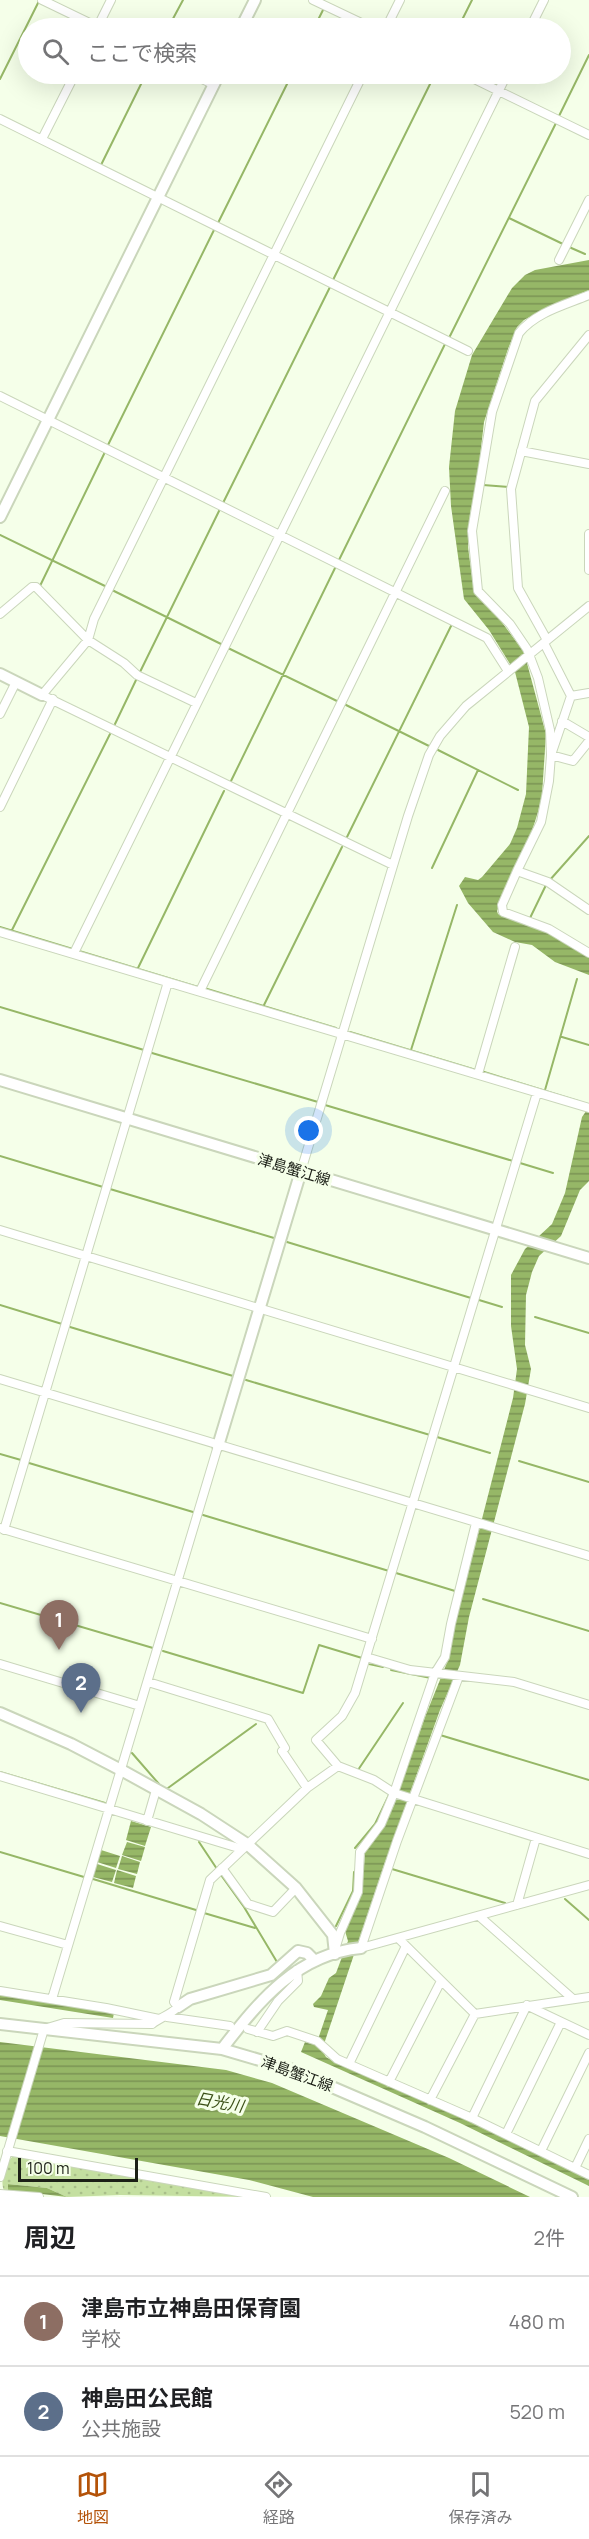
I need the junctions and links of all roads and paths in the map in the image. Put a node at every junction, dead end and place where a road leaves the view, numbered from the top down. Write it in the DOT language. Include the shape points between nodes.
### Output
graph roads {
  1 [pos="42,0"];
  2 [pos="111,0"];
  3 [pos="255,0"];
  4 [pos="313,0"];
  5 [pos="400,0"];
  6 [pos="544,0"];
  7 [pos="78,18"];
  8 [pos="103,18"];
  9 [pos="246,18"];
  10 [pos="351,18"];
  11 [pos="391,18"];
  12 [pos="535,18"];
  13 [pos="70,84"];
  14 [pos="213,84"];
  15 [pos="358,84"];
  16 [pos="486,84"];
  17 [pos="502,84"];
  18 [pos="499,90"];
  19 [pos="0,119"];
  20 [pos="589,135"];
  21 [pos="42,139"];
  22 [pos="158,196"];
  23 [pos="589,200"];
  24 [pos="274,254"];
  25 [pos="559,260"];
  26 [pos="589,295"];
  27 [pos="390,311"];
  28 [pos="589,334"];
  29 [pos="468,351"];
  30 [pos="0,396"];
  31 [pos="48,419"];
  32 [pos="521,451"];
  33 [pos="589,464"];
  34 [pos="164,478"];
  35 [pos="445,491"];
  36 [pos="0,517"];
  37 [pos="589,534"];
  38 [pos="280,535"];
  39 [pos="589,570"];
  40 [pos="396,592"];
  41 [pos="589,606"];
  42 [pos="0,614"];
  43 [pos="88,640"];
  44 [pos="545,642"];
  45 [pos="528,655"];
  46 [pos="509,670"];
  47 [pos="0,674"];
  48 [pos="16,682"];
  49 [pos="589,693"];
  50 [pos="571,696"];
  51 [pos="47,697"];
  52 [pos="196,703"];
  53 [pos="0,714"];
  54 [pos="562,721"];
  55 [pos="589,739"];
  56 [pos="551,756"];
  57 [pos="171,757"];
  58 [pos="0,807"];
  59 [pos="286,814"];
  60 [pos="393,865"];
  61 [pos="517,871"];
  62 [pos="589,910"];
  63 [pos="0,932"];
  64 [pos="515,947"];
  65 [pos="75,950"];
  66 [pos="589,953"];
  67 [pos="168,982"];
  68 [pos="201,989"];
  69 [pos="342,1034"];
  70 [pos="478,1074"];
  71 [pos="0,1080"];
  72 [pos="537,1093"];
  73 [pos="587,1107"];
  74 [pos="127,1119"];
  75 [pos="301,1171"];
  76 [pos="0,1230"];
  77 [pos="495,1230"];
  78 [pos="86,1256"];
  79 [pos="589,1258"];
  80 [pos="260,1308"];
  81 [pos="455,1368"];
  82 [pos="0,1379"];
  83 [pos="46,1393"];
  84 [pos="589,1408"];
  85 [pos="218,1446"];
  86 [pos="413,1504"];
  87 [pos="478,1523"];
  88 [pos="2,1529"];
  89 [pos="589,1556"];
  90 [pos="178,1581"];
  91 [pos="372,1639"];
  92 [pos="366,1657"];
  93 [pos="0,1664"];
  94 [pos="437,1673"];
  95 [pos="458,1676"];
  96 [pos="148,1682"];
  97 [pos="589,1705"];
  98 [pos="140,1706"];
  99 [pos="0,1713"];
  100 [pos="338,1766"];
  101 [pos="121,1770"];
  102 [pos="0,1776"];
  103 [pos="307,1788"];
  104 [pos="156,1790"];
  105 [pos="394,1793"];
  106 [pos="413,1801"];
  107 [pos="109,1809"];
  108 [pos="147,1821"];
  109 [pos="536,1838"];
  110 [pos="245,1847"];
  111 [pos="589,1854"];
  112 [pos="222,1868"];
  113 [pos="589,1885"];
  114 [pos="296,1888"];
  115 [pos="517,1905"];
  116 [pos="479,1916"];
  117 [pos="0,1926"];
  118 [pos="398,1938"];
  119 [pos="68,1945"];
  120 [pos="406,1946"];
  121 [pos="360,1948"];
  122 [pos="338,1952"];
  123 [pos="315,1961"];
  124 [pos="297,1970"];
  125 [pos="441,1981"];
  126 [pos="0,1991"];
  127 [pos="589,1997"];
  128 [pos="52,1999"];
  129 [pos="573,1999"];
  130 [pos="527,2005"];
  131 [pos="178,2007"];
  132 [pos="475,2014"];
  133 [pos="163,2018"];
  134 [pos="561,2022"];
  135 [pos="0,2024"];
  136 [pos="230,2026"];
  137 [pos="248,2029"];
  138 [pos="257,2032"];
  139 [pos="42,2034"];
  140 [pos="589,2035"];
  141 [pos="222,2049"];
  142 [pos="589,2053"];
  143 [pos="349,2064"];
  144 [pos="389,2082"];
  145 [pos="430,2100"];
  146 [pos="472,2118"];
  147 [pos="506,2134"];
  148 [pos="589,2139"];
  149 [pos="8,2149"];
  150 [pos="541,2151"];
  151 [pos="575,2168"];
  152 [pos="589,2175"];
  153 [pos="0,2177"];
  154 [pos="0,2194"];
  155 [pos="39,2197"];
  156 [pos="266,2197"];
  157 [pos="572,2197"];
  1 -- 7 [label="street"];
  2 -- 8 [label="street"];
  3 -- 9 [label="street"];
  4 -- 10 [label="street"];
  5 -- 11 [label="street"];
  6 -- 12 [label="street"];
  13 -- 21 [label="street"];
  14 -- 22 [label="street"];
  15 -- 24 [label="street"];
  16 -- 18 [label="street"];
  17 -- 18 [label="street"];
  18 -- 20 [label="street"];
  18 -- 27 [label="street"];
  19 -- 21 [label="street"];
  21 -- 22 [label="street"];
  22 -- 24 [label="street"];
  22 -- 31 [label="street"];
  23 -- 25 [label="street"];
  24 -- 27 [label="street"];
  24 -- 34 [label="street"];
  26 -- 45 [label="street" via="543,314 519,333 492,412 474,510 472,541 478,591 510,624"];
  27 -- 29 [label="street"];
  27 -- 38 [label="street"];
  28 -- 32 [label="street" via="535,401"];
  30 -- 31 [label="street"];
  31 -- 34 [label="street"];
  31 -- 36 [label="street"];
  32 -- 33 [label="street"];
  32 -- 44 [label="street" via="511,489 518,588"];
  34 -- 38 [label="street"];
  34 -- 43 [label="street" via="94,619"];
  35 -- 40 [label="street"];
  37 -- 39 [label="street"];
  38 -- 40 [label="street"];
  38 -- 52 [label="street"];
  40 -- 46 [label="street" via="487,638"];
  40 -- 59 [label="street"];
  41 -- 44 [label="street"];
  42 -- 43 [label="street" via="36,587"];
  43 -- 51 [label="street"];
  43 -- 52 [label="street" via="137,675"];
  44 -- 45 [label="street"];
  44 -- 50 [label="street"];
  45 -- 46 [label="street"];
  45 -- 56 [label="street" via="538,678 550,730"];
  46 -- 60 [label="street" via="452,721 429,755"];
  47 -- 48 [label="street"];
  48 -- 51 [label="street"];
  48 -- 53 [label="street"];
  49 -- 50 [label="street"];
  50 -- 54 [label="street"];
  51 -- 57 [label="street"];
  51 -- 58 [label="street"];
  52 -- 57 [label="street"];
  54 -- 55 [label="street"];
  54 -- 56 [label="street"];
  55 -- 56 [label="street" via="573,761"];
  56 -- 61 [label="street" via="541,822"];
  57 -- 59 [label="street"];
  57 -- 65 [label="street"];
  59 -- 60 [label="street"];
  59 -- 68 [label="street"];
  60 -- 69 [label="street"];
  61 -- 62 [label="street" via="548,882"];
  61 -- 66 [label="street" via="502,905 503,912 549,929"];
  63 -- 65 [label="street"];
  64 -- 70 [label="street"];
  65 -- 67 [label="street"];
  67 -- 68 [label="street"];
  67 -- 74 [label="street"];
  68 -- 69 [label="street"];
  69 -- 70 [label="street"];
  69 -- 75 [label="street"];
  70 -- 72 [label="street"];
  71 -- 74 [label="street, 津島蟹江線"];
  72 -- 73 [label="street"];
  72 -- 77 [label="street"];
  74 -- 75 [label="street, 津島蟹江線"];
  74 -- 78 [label="street"];
  75 -- 77 [label="street, 津島蟹江線"];
  75 -- 80 [label="street"];
  76 -- 78 [label="street"];
  77 -- 79 [label="street, 津島蟹江線"];
  77 -- 81 [label="street"];
  78 -- 80 [label="street"];
  78 -- 83 [label="street"];
  80 -- 81 [label="street"];
  80 -- 85 [label="street"];
  81 -- 84 [label="street"];
  81 -- 86 [label="street"];
  82 -- 83 [label="street"];
  83 -- 85 [label="street"];
  83 -- 88 [label="street"];
  85 -- 86 [label="street"];
  85 -- 90 [label="street"];
  86 -- 87 [label="street"];
  86 -- 91 [label="street"];
  87 -- 89 [label="street"];
  87 -- 94 [label="street" via="446,1657"];
  88 -- 90 [label="street"];
  90 -- 91 [label="street"];
  90 -- 96 [label="street"];
  91 -- 92 [label="street"];
  92 -- 94 [label="street" via="410,1670"];
  92 -- 100 [label="street" via="349,1706 315,1740"];
  93 -- 98 [label="street"];
  94 -- 95 [label="street"];
  94 -- 105 [label="street"];
  95 -- 97 [label="street" via="514,1683"];
  95 -- 106 [label="street"];
  96 -- 98 [label="street"];
  96 -- 103 [label="street" via="267,1719"];
  98 -- 101 [label="street"];
  99 -- 101 [label="street"];
  100 -- 103 [label="street"];
  100 -- 105 [label="street" via="374,1780"];
  101 -- 104 [label="street"];
  101 -- 107 [label="street"];
  102 -- 107 [label="street"];
  103 -- 110 [label="street"];
  104 -- 108 [label="street"];
  104 -- 110 [label="street" via="201,1814"];
  105 -- 106 [label="street"];
  105 -- 122 [label="street" via="381,1824 360,1852 358,1892 340,1933"];
  106 -- 109 [label="street"];
  106 -- 121 [label="street"];
  107 -- 108 [label="street"];
  107 -- 119 [label="street"];
  108 -- 110 [label="street"];
  109 -- 111 [label="street"];
  109 -- 115 [label="street"];
  110 -- 112 [label="street"];
  110 -- 114 [label="street"];
  112 -- 114 [label="street" via="248,1904 273,1912"];
  112 -- 131 [label="street" via="210,1880 174,2002"];
  113 -- 115 [label="street"];
  114 -- 122 [label="street" via="333,1935"];
  115 -- 116 [label="street"];
  116 -- 118 [label="street"];
  116 -- 129 [label="street"];
  117 -- 119 [label="street"];
  118 -- 120 [label="street"];
  118 -- 121 [label="street"];
  119 -- 128 [label="street"];
  120 -- 125 [label="street"];
  120 -- 143 [label="street"];
  121 -- 122 [label="street"];
  122 -- 123 [label="street"];
  123 -- 124 [label="street"];
  123 -- 131 [label="street" via="298,1951 271,1975 190,1999"];
  124 -- 138 [label="street" via="298,1980"];
  124 -- 141 [label="street" via="265,1996"];
  125 -- 132 [label="street"];
  125 -- 144 [label="street"];
  126 -- 128 [label="street"];
  127 -- 129 [label="street"];
  128 -- 133 [label="street"];
  129 -- 130 [label="street"];
  130 -- 132 [label="street"];
  130 -- 134 [label="street"];
  130 -- 146 [label="street"];
  131 -- 133 [label="street"];
  132 -- 145 [label="street"];
  133 -- 136 [label="street"];
  133 -- 139 [label="street" via="152,2024 64,2023"];
  134 -- 140 [label="street"];
  134 -- 147 [label="street"];
  135 -- 139 [label="street, 津島蟹江線"];
  137 -- 138 [label="street"];
  138 -- 143 [label="street" via="273,2036 287,2031 317,2041"];
  139 -- 141 [label="street, 津島蟹江線"];
  139 -- 149 [label="street"];
  141 -- 157 [label="street, 津島蟹江線" via="321,2081"];
  142 -- 150 [label="street"];
  143 -- 144 [label="street"];
  144 -- 145 [label="street"];
  145 -- 146 [label="street"];
  146 -- 147 [label="street"];
  147 -- 150 [label="street"];
  148 -- 151 [label="street"];
  149 -- 153 [label="street"];
  149 -- 156 [label="street"];
  150 -- 151 [label="street"];
  151 -- 152 [label="street"];
  154 -- 155 [label="street"];
}
